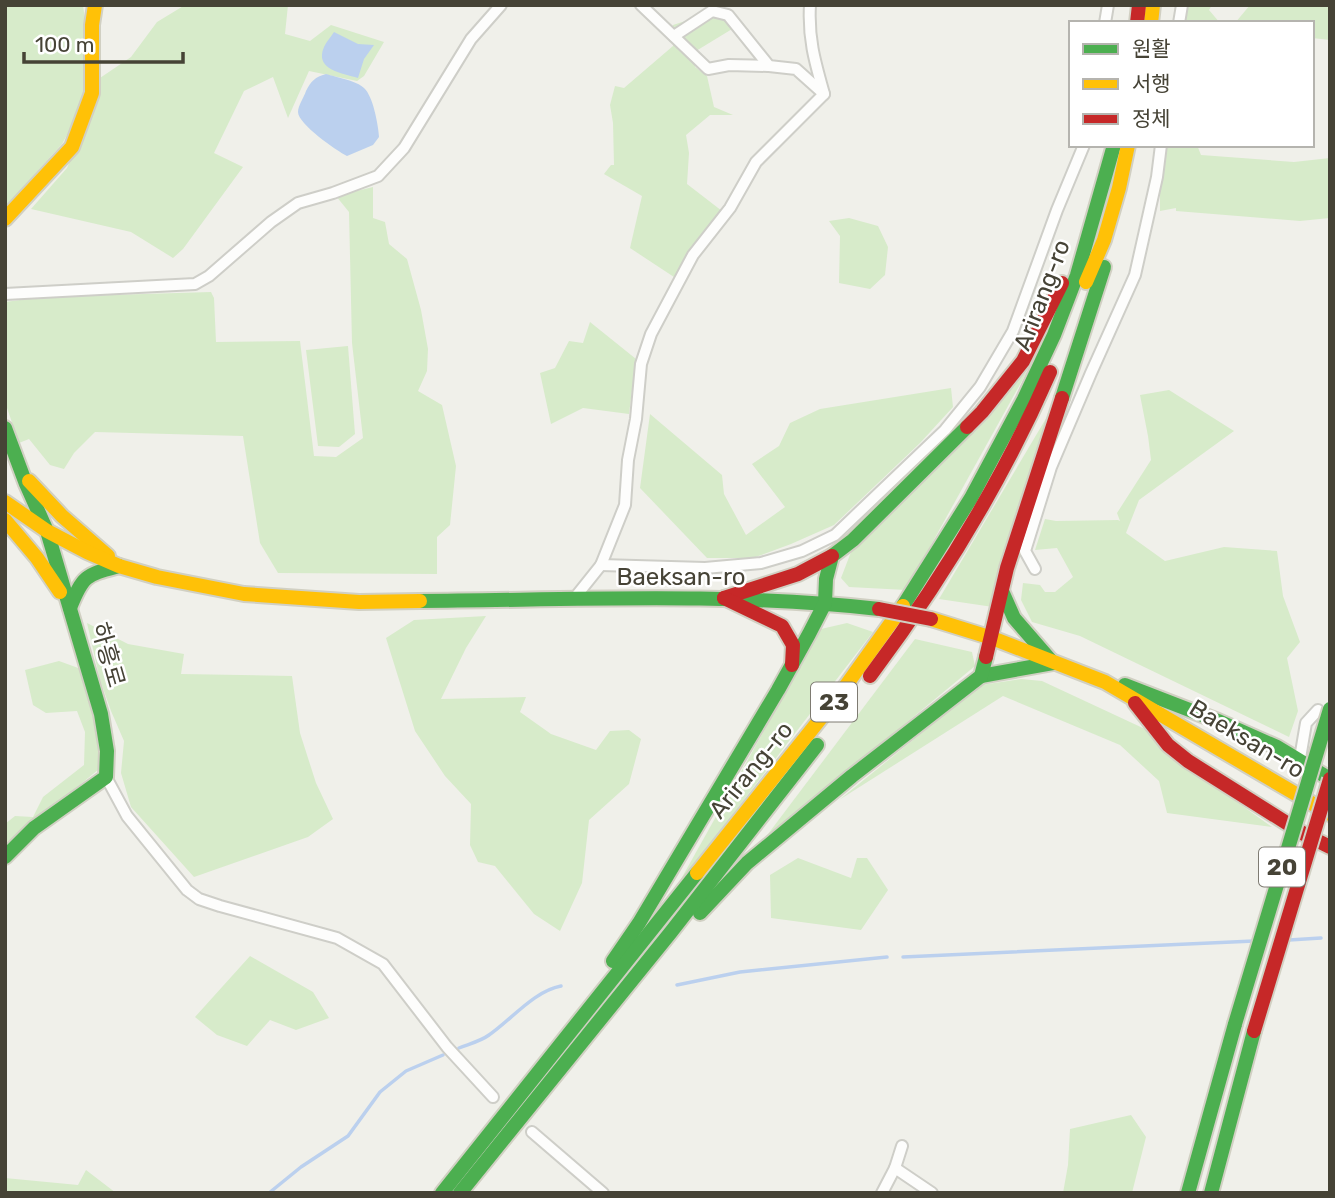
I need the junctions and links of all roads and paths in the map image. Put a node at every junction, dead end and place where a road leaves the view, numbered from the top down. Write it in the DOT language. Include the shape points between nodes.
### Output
graph roads {
  1 [pos="95,5"];
  2 [pos="501,5"];
  3 [pos="641,5"];
  4 [pos="810,5"];
  5 [pos="674,36"];
  6 [pos="769,66"];
  7 [pos="824,94"];
  8 [pos="1083,147"];
  9 [pos="1113,147"];
  10 [pos="1128,147"];
  11 [pos="1161,147"];
  12 [pos="5,219"];
  13 [pos="1104,240"];
  14 [pos="1077,275"];
  15 [pos="5,294"];
  16 [pos="7,442"];
  17 [pos="22,473"];
  18 [pos="5,502"];
  19 [pos="5,520"];
  20 [pos="47,531"];
  21 [pos="832,556"];
  22 [pos="601,565"];
  23 [pos="119,566"];
  24 [pos="1035,569"];
  25 [pos="1002,591"];
  26 [pos="724,598"];
  27 [pos="573,600"];
  28 [pos="825,603"];
  29 [pos="70,608"];
  30 [pos="992,638"];
  31 [pos="1053,663"];
  32 [pos="792,665"];
  33 [pos="981,676"];
  34 [pos="1105,682"];
  35 [pos="1130,697"];
  36 [pos="1324,710"];
  37 [pos="1299,766"];
  38 [pos="106,777"];
  39 [pos="1330,779"];
  40 [pos="1330,814"];
  41 [pos="1330,847"];
  42 [pos="5,857"];
  43 [pos="671,932"];
  44 [pos="578,1023"];
  45 [pos="493,1097"];
  46 [pos="532,1132"];
  47 [pos="902,1146"];
  48 [pos="895,1168"];
  49 [pos="442,1193"];
  50 [pos="460,1193"];
  51 [pos="603,1193"];
  52 [pos="882,1193"];
  53 [pos="932,1193"];
  54 [pos="1188,1193"];
  55 [pos="1211,1193"];
  1 -- 12 [label="main road" via="92,93 72,147"];
  2 -- 15 [label="street" via="471,39 404,148 378,176 298,203 209,276 195,284"];
  3 -- 5 [label="street"];
  4 -- 7 [label="street" via="809,28"];
  5 -- 6 [label="street" via="708,69"];
  5 -- 6 [label="street" via="712,11 728,15"];
  6 -- 7 [label="street" via="796,69"];
  7 -- 22 [label="street" via="756,163 730,208 693,255 651,334 641,364 625,505"];
  8 -- 22 [label="street" via="1013,331 980,387 945,430 835,535 761,563 705,568"];
  9 -- 14 [label="main road, Arirang-ro / 23"];
  10 -- 13 [label="main road, Arirang-ro / 23"];
  11 -- 24 [label="street" via="1135,275 1051,467 1025,551"];
  13 -- 25 [label="main road" via="1110,250"];
  13 -- 43 [label="main road, Arirang-ro / 23" via="1038,400 958,547 890,650"];
  14 -- 21 [label="main road" via="1065,278 1023,361 982,412"];
  14 -- 44 [label="main road, Arirang-ro / 23" via="1024,399 912,594 837,698"];
  16 -- 17 [label="main road, 하흥로"];
  17 -- 20 [label="main road, 하흥로"];
  17 -- 23 [label="main road"];
  18 -- 20 [label="main road, Baeksan-ro"];
  19 -- 29 [label="main road"];
  20 -- 23 [label="main road, Baeksan-ro"];
  20 -- 29 [label="main road, 하흥로"];
  21 -- 26 [label="main road" via="798,574"];
  21 -- 28 [label="main road"];
  22 -- 27 [label="street"];
  23 -- 27 [label="main road, Baeksan-ro" via="244,594 359,602"];
  23 -- 29 [label="main road" via="83,579"];
  25 -- 30 [label="main road"];
  25 -- 31 [label="main road" via="1014,618"];
  26 -- 27 [label="main road, Baeksan-ro"];
  26 -- 28 [label="main road, Baeksan-ro"];
  26 -- 32 [label="main road" via="782,626 793,645"];
  28 -- 30 [label="main road, Baeksan-ro, bridge" via="931,618"];
  28 -- 32 [label="main road"];
  29 -- 38 [label="main road, 하흥로" via="101,713"];
  30 -- 31 [label="main road, Baeksan-ro"];
  30 -- 33 [label="main road"];
  31 -- 33 [label="main road"];
  31 -- 34 [label="main road, Baeksan-ro"];
  32 -- 44 [label="main road" via="639,923 579,1008"];
  33 -- 43 [label="main road" via="747,863 687,927"];
  34 -- 35 [label="main road, Baeksan-ro"];
  34 -- 37 [label="main road" via="1120,683 1218,721 1277,747"];
  35 -- 40 [label="main road, Baeksan-ro"];
  35 -- 41 [label="main road" via="1168,745 1188,761"];
  36 -- 37 [label="street" via="1306,723"];
  36 -- 54 [label="main road, 20, bridge"];
  37 -- 39 [label="main road"];
  38 -- 42 [label="main road" via="34,828"];
  38 -- 45 [label="street" via="127,816 187,890 199,899 337,938 383,964 447,1047"];
  39 -- 55 [label="main road, 20, bridge"];
  43 -- 50 [label="main road, Arirang-ro / 23"];
  44 -- 49 [label="main road, Arirang-ro / 23"];
  46 -- 51 [label="street"];
  47 -- 48 [label="street"];
  48 -- 52 [label="street"];
  48 -- 53 [label="street"];
}
